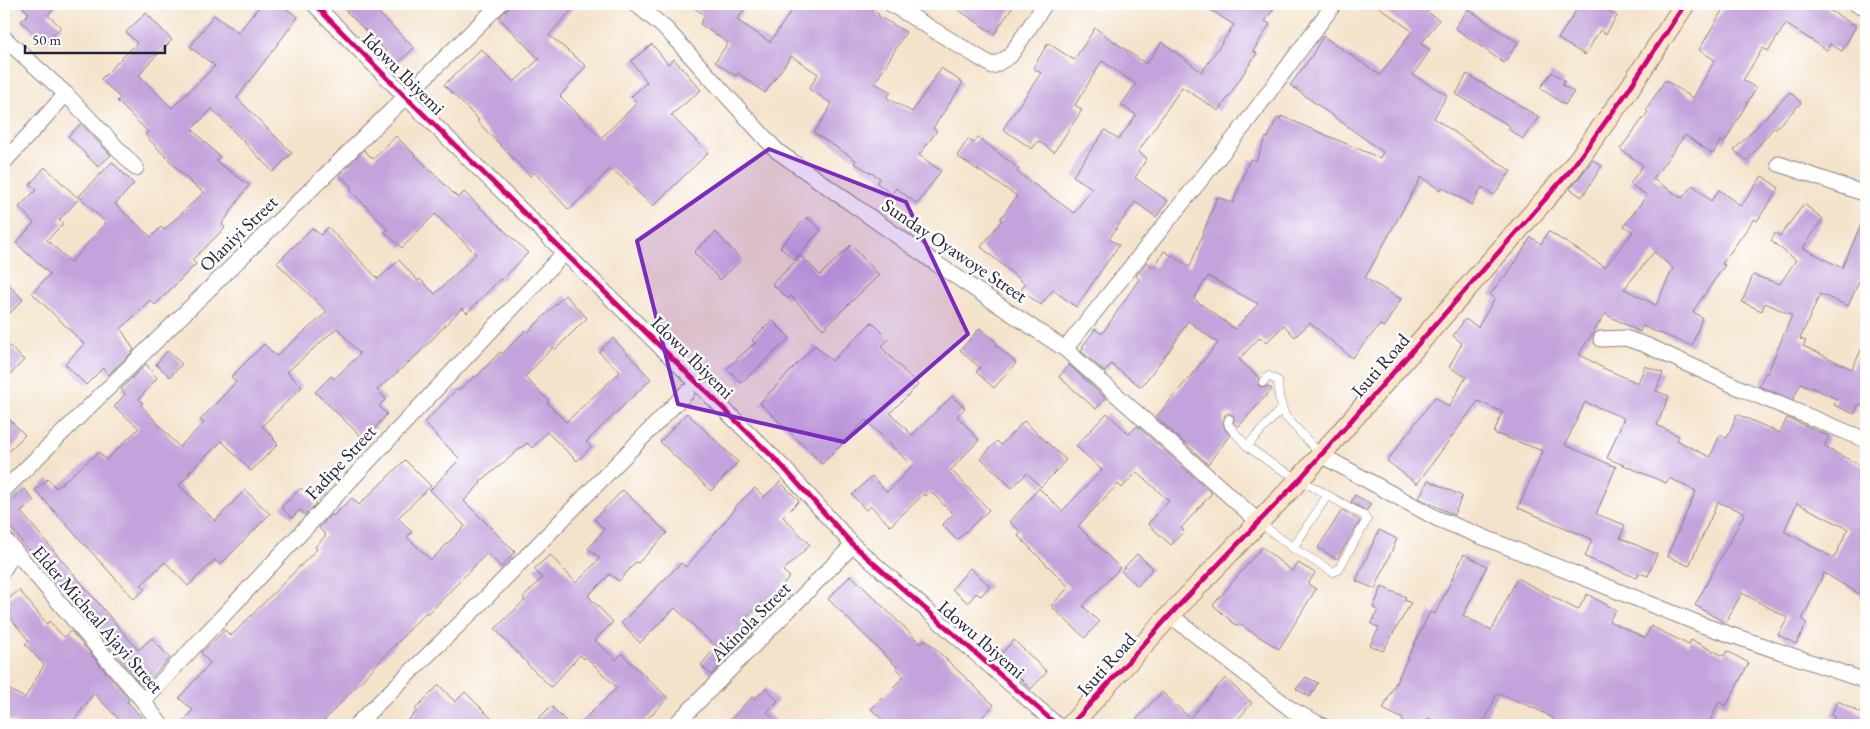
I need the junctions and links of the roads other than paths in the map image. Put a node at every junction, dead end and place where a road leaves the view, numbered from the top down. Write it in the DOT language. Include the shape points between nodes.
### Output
graph roads {
  1 [pos="314,4"];
  2 [pos="500,4"];
  3 [pos="636,4"];
  4 [pos="891,4"];
  5 [pos="1045,4"];
  6 [pos="1334,4"];
  7 [pos="1685,4"];
  8 [pos="1856,4"];
  9 [pos="1866,7"];
  10 [pos="4,38"];
  11 [pos="66,94"];
  12 [pos="406,97"];
  13 [pos="4,162"];
  14 [pos="1779,164"];
  15 [pos="136,168"];
  16 [pos="1866,194"];
  17 [pos="565,252"];
  18 [pos="1601,340"];
  19 [pos="1065,348"];
  20 [pos="1263,382"];
  21 [pos="687,392"];
  22 [pos="1282,408"];
  23 [pos="1229,418"];
  24 [pos="1866,440"];
  25 [pos="1247,446"];
  26 [pos="1321,456"];
  27 [pos="1299,480"];
  28 [pos="4,490"];
  29 [pos="1327,496"];
  30 [pos="1260,523"];
  31 [pos="4,538"];
  32 [pos="853,546"];
  33 [pos="1292,548"];
  34 [pos="14,551"];
  35 [pos="4,569"];
  36 [pos="1170,615"];
  37 [pos="1866,681"];
  38 [pos="143,701"];
  39 [pos="161,725"];
  40 [pos="356,725"];
  41 [pos="675,725"];
  42 [pos="1057,725"];
  43 [pos="1071,725"];
  44 [pos="1321,725"];
  1 -- 12 [label="street, Idowu Ibiyemi"];
  2 -- 12 [label="street, Olaniyi Street"];
  3 -- 19 [label="street, Sunday Oyawoye Street" via="667,30 777,151 934,262"];
  4 -- 5 [label="street" via="993,66 1010,56"];
  6 -- 19 [label="street" via="1243,127"];
  7 -- 26 [label="street, Isuti Road" via="1625,96 1569,172"];
  8 -- 9 [label="street"];
  10 -- 11 [label="street"];
  11 -- 13 [label="street"];
  11 -- 15 [label="street"];
  12 -- 17 [label="street, Idowu Ibiyemi"];
  12 -- 28 [label="street, Olaniyi Street"];
  14 -- 16 [label="street"];
  17 -- 32 [label="street, Idowu Ibiyemi" via="783,467"];
  17 -- 38 [label="street, Fadipe Street"];
  18 -- 24 [label="street" via="1625,338 1646,345"];
  19 -- 30 [label="street, Sunday Oyawoye Street"];
  20 -- 22 [label="lane" via="1269,376 1278,381"];
  21 -- 40 [label="street" via="475,609"];
  22 -- 25 [label="lane"];
  22 -- 26 [label="lane" via="1293,426"];
  23 -- 25 [label="lane" via="1229,426"];
  25 -- 27 [label="lane"];
  26 -- 27 [label="street, Isuti Road"];
  26 -- 37 [label="street" via="1438,519 1705,626"];
  27 -- 29 [label="lane"];
  27 -- 30 [label="street, Isuti Road"];
  29 -- 33 [label="lane"];
  29 -- 33 [label="lane" via="1367,520 1338,570 1328,570"];
  30 -- 33 [label="lane"];
  30 -- 36 [label="street, Isuti Road"];
  31 -- 34 [label="street, Elder Micheal Ajayi Street"];
  32 -- 41 [label="street, Akinola Street"];
  32 -- 42 [label="street, Idowu Ibiyemi"];
  34 -- 35 [label="street"];
  34 -- 38 [label="street, Elder Micheal Ajayi Street"];
  36 -- 43 [label="street, Isuti Road"];
  36 -- 44 [label="street" via="1292,710"];
  38 -- 39 [label="street, Elder Micheal Ajayi Street"];
}
